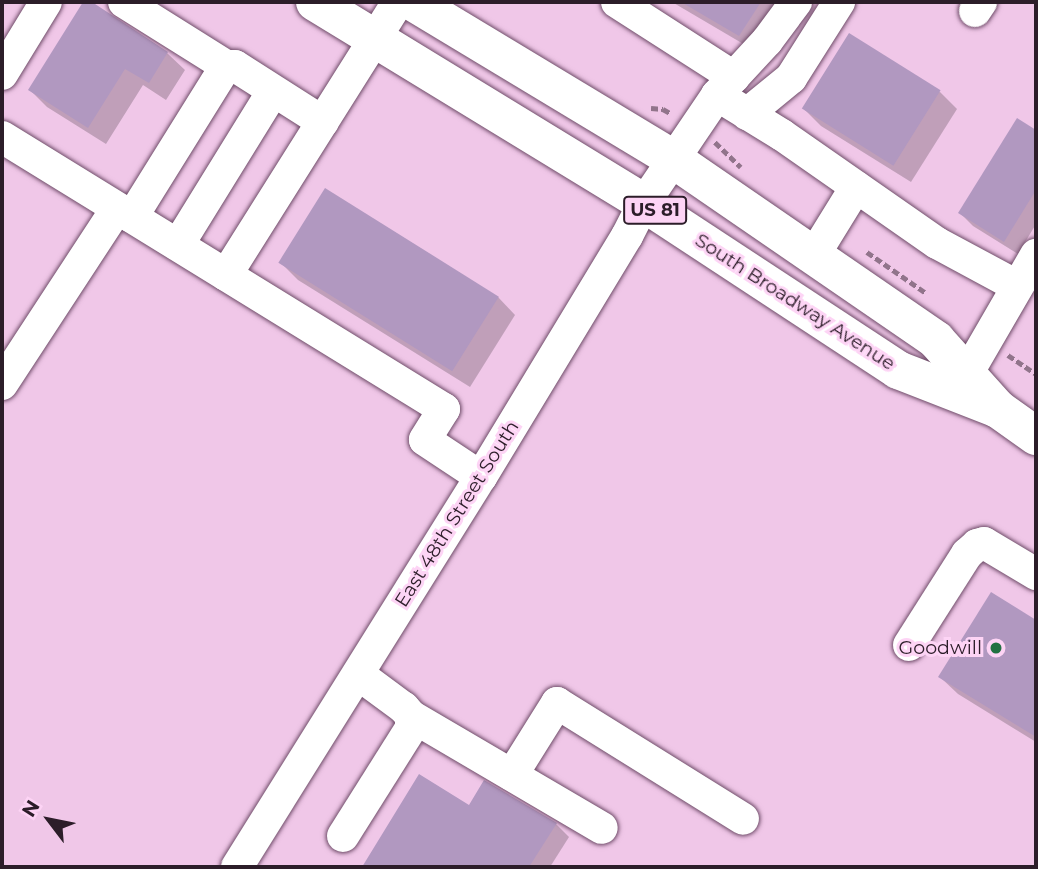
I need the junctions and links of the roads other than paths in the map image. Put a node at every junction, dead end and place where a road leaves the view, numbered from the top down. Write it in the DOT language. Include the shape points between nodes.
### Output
graph roads {
  1 [pos="46,2"];
  2 [pos="124,2"];
  3 [pos="315,2"];
  4 [pos="398,2"];
  5 [pos="413,2"];
  6 [pos="617,2"];
  7 [pos="796,2"];
  8 [pos="839,2"];
  9 [pos="376,38"];
  10 [pos="226,66"];
  11 [pos="2,74"];
  12 [pos="725,86"];
  13 [pos="273,91"];
  14 [pos="747,114"];
  15 [pos="323,122"];
  16 [pos="2,136"];
  17 [pos="673,159"];
  18 [pos="856,187"];
  19 [pos="644,203"];
  20 [pos="125,212"];
  21 [pos="178,245"];
  22 [pos="814,255"];
  23 [pos="1036,255"];
  24 [pos="226,275"];
  25 [pos="1017,286"];
  26 [pos="967,374"];
  27 [pos="2,384"];
  28 [pos="998,409"];
  29 [pos="1036,436"];
  30 [pos="481,477"];
  31 [pos="1036,574"];
  32 [pos="909,645"];
  33 [pos="358,674"];
  34 [pos="411,716"];
  35 [pos="512,775"];
  36 [pos="743,819"];
  37 [pos="602,828"];
  38 [pos="343,836"];
  39 [pos="237,867"];
  1 -- 11 [label="street"];
  2 -- 10 [label="street"];
  3 -- 9 [label="main road, South Broadway Avenue / US 81"];
  4 -- 9 [label="street"];
  5 -- 17 [label="main road, South Broadway Avenue / US 81"];
  6 -- 12 [label="street"];
  7 -- 12 [label="street, East 48th Street South"];
  8 -- 14 [label="street" via="791,78"];
  9 -- 15 [label="street"];
  9 -- 19 [label="main road, South Broadway Avenue / US 81"];
  10 -- 13 [label="street" via="235,66"];
  10 -- 20 [label="street"];
  12 -- 14 [label="street"];
  12 -- 17 [label="street, East 48th Street South"];
  13 -- 15 [label="street"];
  13 -- 21 [label="street"];
  14 -- 18 [label="street"];
  15 -- 24 [label="street"];
  16 -- 20 [label="street"];
  17 -- 19 [label="street, East 48th Street South"];
  17 -- 22 [label="main road, South Broadway Avenue / US 81"];
  18 -- 22 [label="street"];
  18 -- 25 [label="street" via="937,243"];
  19 -- 28 [label="main road, South Broadway Avenue / US 81" via="898,370"];
  19 -- 30 [label="street, East 48th Street South"];
  20 -- 21 [label="street"];
  20 -- 27 [label="street"];
  21 -- 24 [label="street"];
  22 -- 26 [label="main road, South Broadway Avenue / US 81" via="936,340"];
  23 -- 25 [label="street"];
  24 -- 30 [label="street" via="444,409 425,440"];
  25 -- 26 [label="street"];
  26 -- 28 [label="main road, South Broadway Avenue / US 81"];
  28 -- 29 [label="main road, South Broadway Avenue / US 81"];
  30 -- 33 [label="street, East 48th Street South"];
  31 -- 32 [label="street" via="985,543 977,545"];
  33 -- 34 [label="street"];
  33 -- 39 [label="street, East 48th Street South"];
  34 -- 35 [label="street"];
  34 -- 38 [label="street" via="411,728"];
  35 -- 36 [label="street" via="557,703"];
  35 -- 37 [label="street"];
}
